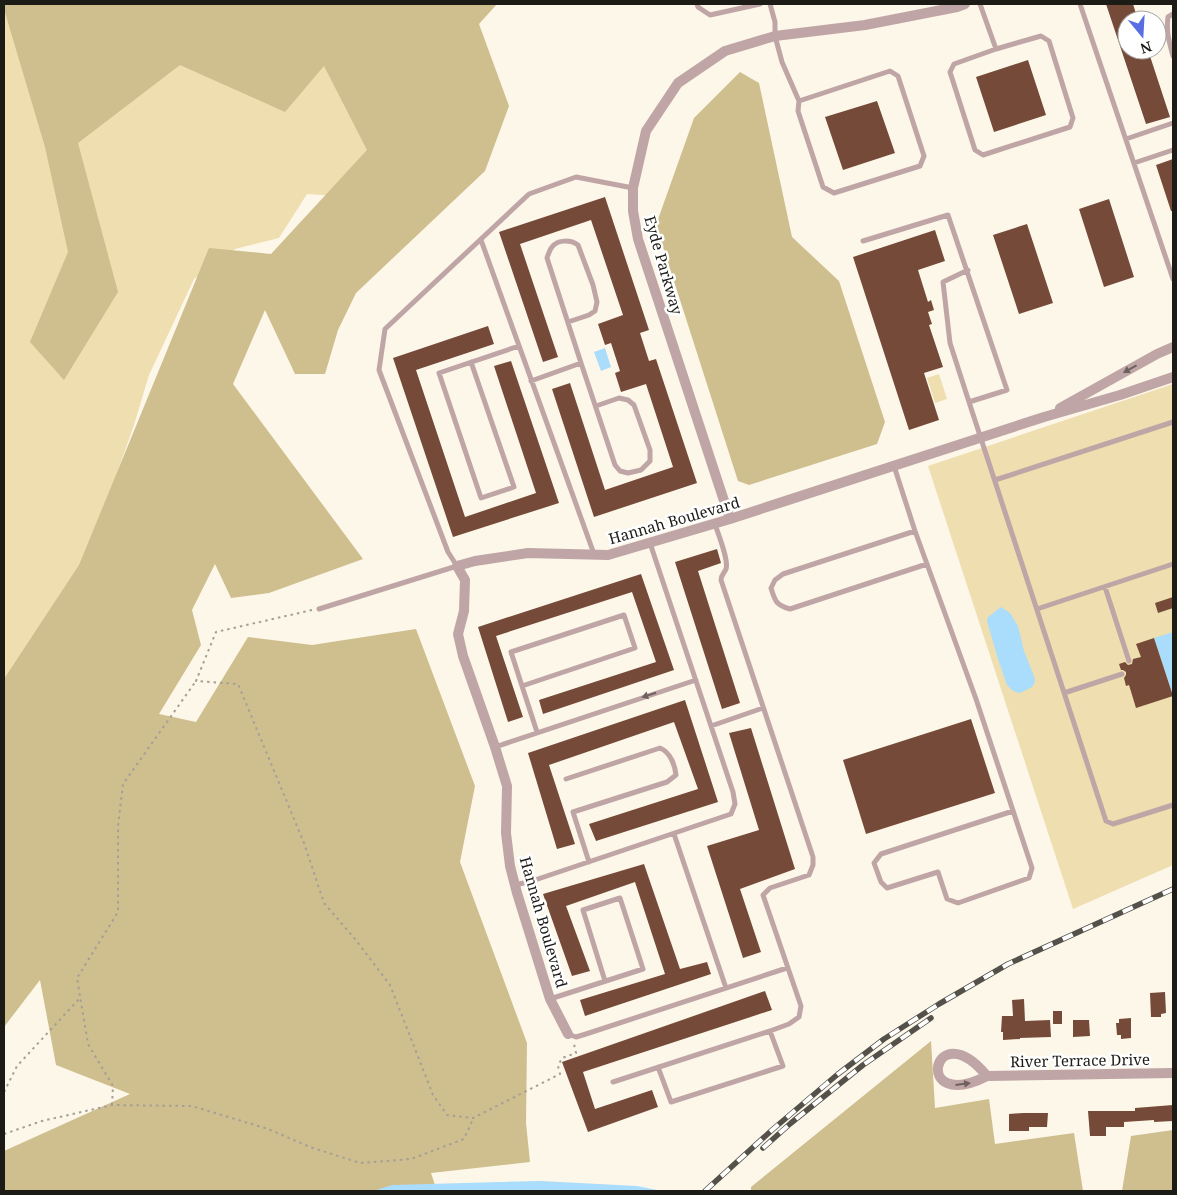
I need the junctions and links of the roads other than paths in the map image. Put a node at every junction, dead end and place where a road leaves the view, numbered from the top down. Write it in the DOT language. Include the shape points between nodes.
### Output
graph roads {
  1 [pos="697,4"];
  2 [pos="760,4"];
  3 [pos="770,4"];
  4 [pos="965,4"];
  5 [pos="980,4"];
  6 [pos="1080,4"];
  7 [pos="736,6"];
  8 [pos="1173,14"];
  9 [pos="775,36"];
  10 [pos="996,49"];
  11 [pos="1173,56"];
  12 [pos="799,100"];
  13 [pos="1173,123"];
  14 [pos="1126,139"];
  15 [pos="1173,150"];
  16 [pos="1134,163"];
  17 [pos="633,188"];
  18 [pos="481,240"];
  19 [pos="863,241"];
  20 [pos="968,270"];
  21 [pos="1173,279"];
  22 [pos="568,322"];
  23 [pos="519,346"];
  24 [pos="1173,347"];
  25 [pos="471,362"];
  26 [pos="581,363"];
  27 [pos="1173,379"];
  28 [pos="532,381"];
  29 [pos="969,402"];
  30 [pos="596,406"];
  31 [pos="1044,417"];
  32 [pos="1173,422"];
  33 [pos="981,438"];
  34 [pos="894,466"];
  35 [pos="995,480"];
  36 [pos="730,519"];
  37 [pos="715,524"];
  38 [pos="915,531"];
  39 [pos="650,543"];
  40 [pos="594,555"];
  41 [pos="927,564"];
  42 [pos="1173,564"];
  43 [pos="457,566"];
  44 [pos="1105,587"];
  45 [pos="319,609"];
  46 [pos="1037,609"];
  47 [pos="1129,661"];
  48 [pos="1122,674"];
  49 [pos="696,680"];
  50 [pos="522,686"];
  51 [pos="1064,693"];
  52 [pos="763,708"];
  53 [pos="711,726"];
  54 [pos="538,732"];
  55 [pos="495,747"];
  56 [pos="566,779"];
  57 [pos="1173,804"];
  58 [pos="1013,811"];
  59 [pos="674,834"];
  60 [pos="589,862"];
  61 [pos="515,885"];
  62 [pos="788,968"];
  63 [pos="605,981"];
  64 [pos="726,988"];
  65 [pos="550,999"];
  66 [pos="770,1031"];
  67 [pos="570,1035"];
  68 [pos="658,1067"];
  69 [pos="1173,1073"];
  70 [pos="987,1076"];
  71 [pos="613,1082"];
  1 -- 7 [label="lane" via="710,15"];
  2 -- 7 [label="lane"];
  3 -- 9 [label="lane"];
  4 -- 9 [label="street, Eyde Parkway" via="864,26"];
  5 -- 10 [label="lane"];
  6 -- 14 [label="lane"];
  8 -- 11 [label="lane" via="1168,17 1166,29"];
  9 -- 12 [label="lane" via="782,62"];
  9 -- 17 [label="street, Eyde Parkway" via="725,51 678,83 646,131"];
  10 -- 10 [label="lane" via="954,64 950,72 975,150 982,155 1070,127 1073,118 1049,41 1041,36"];
  12 -- 12 [label="lane" via="798,111 823,187 834,193 920,166 924,156 898,76 890,71"];
  13 -- 14 [label="lane"];
  14 -- 16 [label="lane"];
  15 -- 16 [label="lane"];
  16 -- 21 [label="lane"];
  17 -- 18 [label="lane" via="576,177 529,194"];
  17 -- 36 [label="street, Eyde Parkway" via="638,239"];
  18 -- 23 [label="lane"];
  18 -- 43 [label="lane" via="385,328 379,370 448,552"];
  19 -- 20 [label="lane" via="948,214"];
  20 -- 29 [label="lane" via="943,282 950,343"];
  20 -- 29 [label="lane" via="1006,390"];
  22 -- 22 [label="lane" via="547,258 552,247 564,241 578,245 597,302 595,310"];
  22 -- 26 [label="lane"];
  23 -- 25 [label="lane"];
  23 -- 28 [label="lane"];
  24 -- 31 [label="street, Hannah Boulevard, one-way"];
  25 -- 25 [label="lane" via="439,373 481,498 514,487"];
  26 -- 28 [label="lane"];
  26 -- 30 [label="lane"];
  27 -- 31 [label="street, Hannah Boulevard"];
  28 -- 40 [label="lane"];
  29 -- 33 [label="lane"];
  30 -- 30 [label="lane" via="615,465 628,473 641,470 650,461 650,450 634,406 619,398"];
  31 -- 33 [label="street, Hannah Boulevard"];
  32 -- 35 [label="lane"];
  33 -- 34 [label="street, Hannah Boulevard"];
  33 -- 35 [label="lane"];
  34 -- 36 [label="street, Hannah Boulevard"];
  34 -- 38 [label="lane"];
  35 -- 46 [label="lane"];
  36 -- 37 [label="street, Hannah Boulevard"];
  37 -- 39 [label="street, Hannah Boulevard"];
  37 -- 52 [label="lane" via="726,562 721,580"];
  38 -- 41 [label="lane"];
  38 -- 41 [label="lane" via="783,574 771,588 774,598 780,606 790,609"];
  39 -- 40 [label="street, Hannah Boulevard" via="608,555"];
  39 -- 49 [label="lane"];
  40 -- 43 [label="street, Hannah Boulevard" via="528,552"];
  41 -- 58 [label="lane"];
  42 -- 44 [label="lane"];
  43 -- 45 [label="lane"];
  43 -- 55 [label="street, Hannah Boulevard" via="465,580 464,611 458,634"];
  44 -- 46 [label="lane"];
  44 -- 47 [label="lane"];
  46 -- 51 [label="lane"];
  48 -- 51 [label="lane"];
  49 -- 53 [label="lane"];
  49 -- 54 [label="lane, one-way"];
  50 -- 50 [label="lane" via="635,648 624,615 512,652"];
  50 -- 54 [label="lane"];
  51 -- 57 [label="lane" via="1106,821 1117,824"];
  52 -- 53 [label="lane"];
  52 -- 62 [label="lane" via="813,857 809,875 770,888 763,895"];
  53 -- 59 [label="lane" via="736,804 731,814"];
  54 -- 55 [label="lane"];
  55 -- 61 [label="street, Hannah Boulevard" via="507,786 506,833"];
  56 -- 60 [label="lane" via="660,748 672,758 676,769 676,775 666,782 572,812"];
  58 -- 58 [label="lane" via="1032,868 1029,878 958,903 947,899 938,872 887,888 881,882 874,863 881,854"];
  59 -- 60 [label="lane"];
  59 -- 64 [label="lane"];
  60 -- 61 [label="lane"];
  61 -- 65 [label="street, Hannah Boulevard"];
  62 -- 64 [label="lane"];
  62 -- 66 [label="lane" via="801,1006 799,1018"];
  63 -- 63 [label="lane" via="583,910 620,898 643,969"];
  63 -- 65 [label="lane"];
  64 -- 67 [label="lane" via="586,1034"];
  65 -- 67 [label="street, Hannah Boulevard"];
  66 -- 68 [label="lane"];
  66 -- 68 [label="lane" via="783,1066 671,1102"];
  68 -- 71 [label="lane"];
  69 -- 70 [label="street, River Terrace Drive"];
  70 -- 70 [label="street, River Terrace Drive, one-way" via="975,1064 957,1054 943,1058 937,1068 941,1080 950,1085 963,1085"];
}
